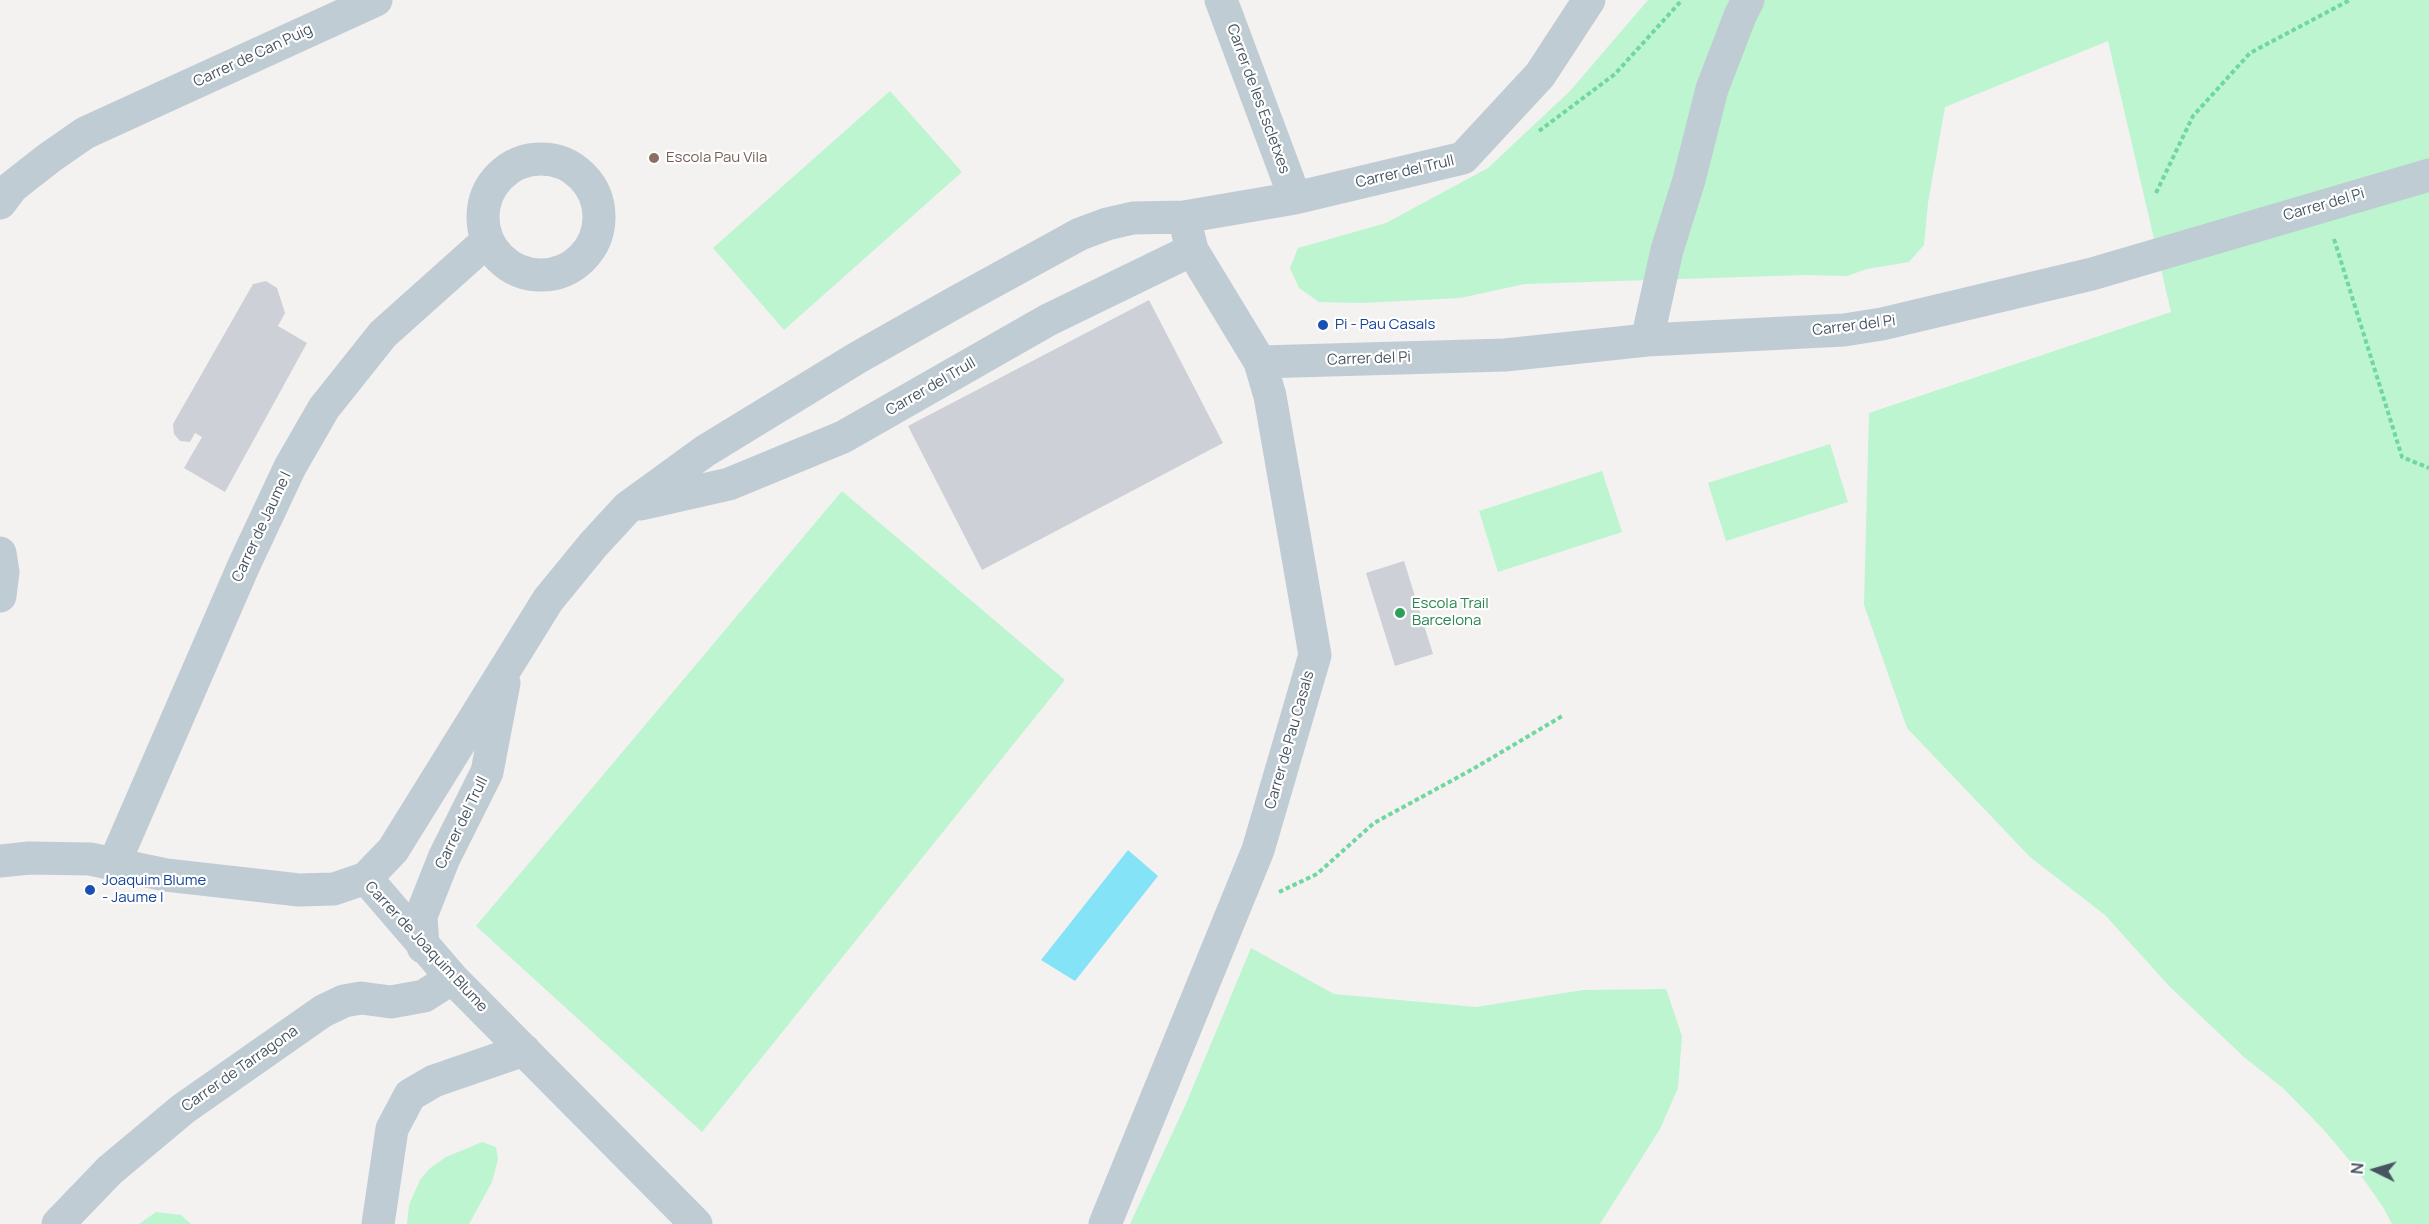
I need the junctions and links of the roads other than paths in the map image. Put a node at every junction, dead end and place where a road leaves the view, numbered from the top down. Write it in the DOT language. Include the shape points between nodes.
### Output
graph roads {
  1 [pos="376,0"];
  2 [pos="1221,0"];
  3 [pos="1589,0"];
  4 [pos="1748,0"];
  5 [pos="2429,175"];
  6 [pos="1294,198"];
  7 [pos="0,203"];
  8 [pos="1184,217"];
  9 [pos="488,241"];
  10 [pos="1192,250"];
  11 [pos="1647,340"];
  12 [pos="1260,362"];
  13 [pos="628,507"];
  14 [pos="0,553"];
  15 [pos="0,596"];
  16 [pos="508,662"];
  17 [pos="0,861"];
  18 [pos="114,864"];
  19 [pos="366,878"];
  20 [pos="423,947"];
  21 [pos="452,978"];
  22 [pos="524,1050"];
  23 [pos="58,1224"];
  24 [pos="378,1224"];
  25 [pos="696,1224"];
  26 [pos="1105,1224"];
  1 -- 7 [label="street, Carrer de Can Puig" via="85,133 12,188"];
  2 -- 6 [label="street, Carrer de les Escletxes"];
  3 -- 6 [label="street, Carrer del Trull" via="1540,75 1463,158"];
  4 -- 11 [label="street" via="1712,89 1667,250"];
  5 -- 11 [label="street, Carrer del Pi" via="2092,274 1922,316 1844,330"];
  6 -- 8 [label="street, Carrer del Trull"];
  8 -- 10 [label="street"];
  8 -- 13 [label="street, Carrer del Trull" via="1133,218 1080,234 856,358 705,451"];
  9 -- 18 [label="street, Carrer de Jaume I" via="383,334 324,408 290,466 244,565"];
  10 -- 12 [label="street, Carrer de Pau Casals"];
  10 -- 13 [label="street, Carrer del Trull" via="1048,320 843,437 729,484"];
  11 -- 12 [label="street, Carrer del Pi" via="1505,355"];
  12 -- 26 [label="street, Carrer de Pau Casals" via="1270,396 1315,655 1258,850"];
  13 -- 16 [label="street, Carrer del Trull" via="548,600"];
  14 -- 15 [label="street"];
  16 -- 19 [label="street, Carrer del Trull" via="393,850"];
  16 -- 20 [label="street, Carrer del Trull" via="487,772 444,858 421,916"];
  17 -- 18 [label="street, Carrer de Joaquim Blume" via="90,859"];
  18 -- 19 [label="street, Carrer de Joaquim Blume" via="166,875 299,890 334,889"];
  19 -- 20 [label="street, Carrer de Joaquim Blume"];
  20 -- 21 [label="street, Carrer de Joaquim Blume"];
  21 -- 22 [label="street, Carrer de Joaquim Blume"];
  21 -- 23 [label="street, Carrer de Tarragona" via="424,996 391,1002 361,998 323,1011 183,1109 110,1170"];
  22 -- 24 [label="street" via="434,1081 410,1095 392,1129"];
  22 -- 25 [label="street, Carrer de Joaquim Blume"];
}
